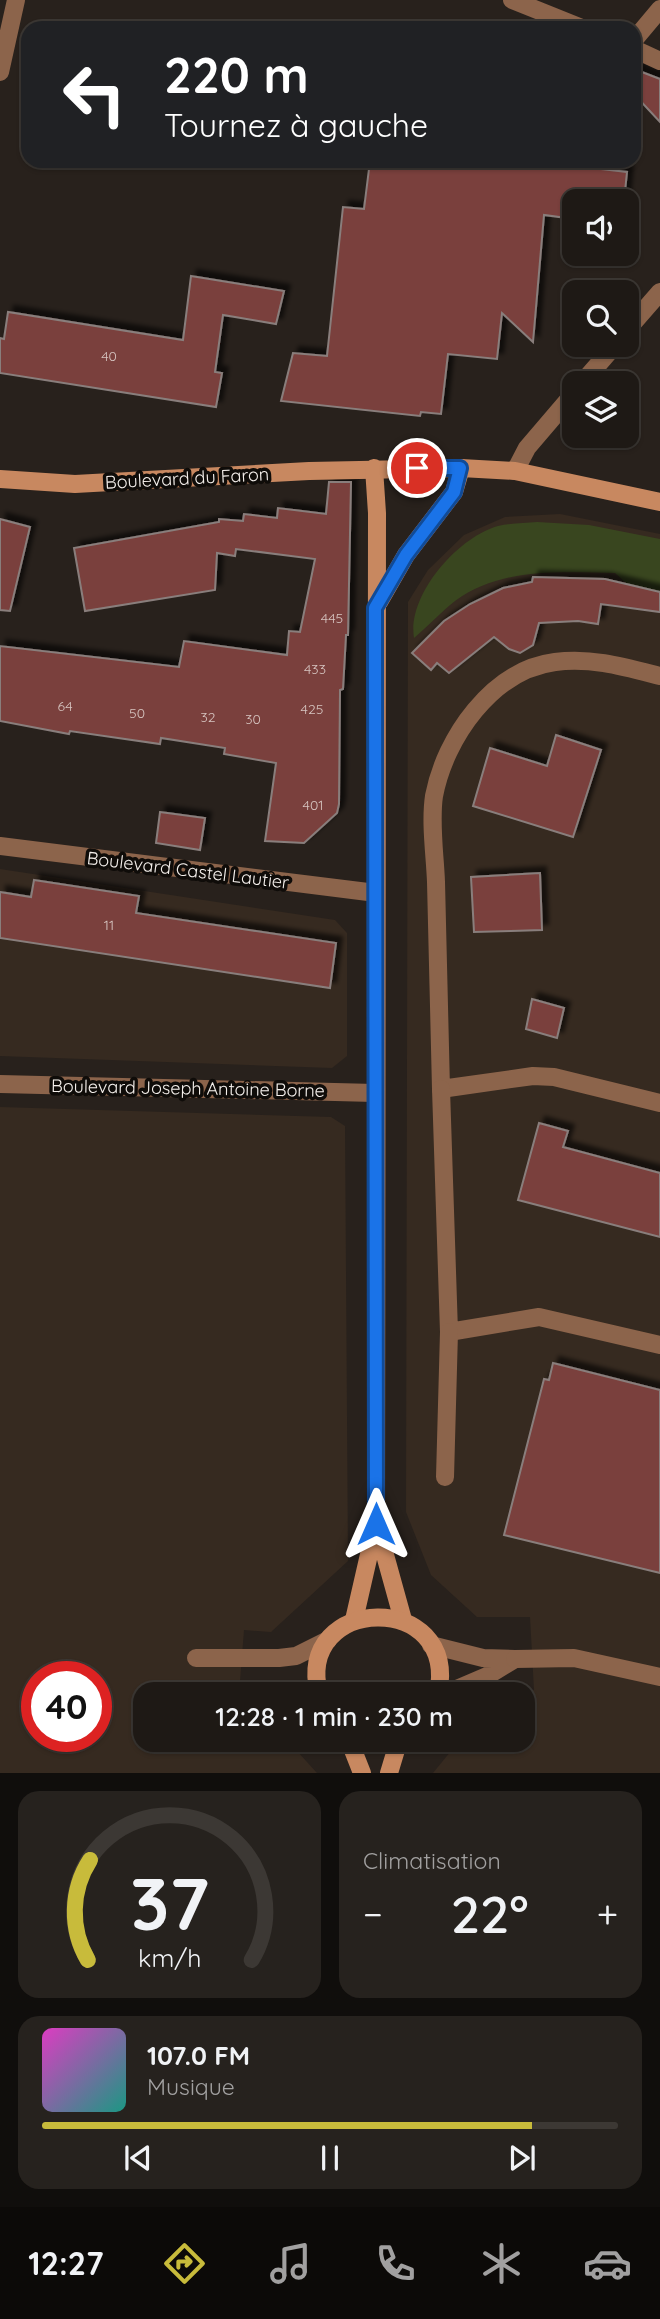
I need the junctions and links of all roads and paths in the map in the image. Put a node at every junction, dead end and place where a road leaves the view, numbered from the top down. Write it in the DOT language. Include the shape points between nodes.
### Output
graph roads {
  1 [pos="16,0"];
  2 [pos="512,0"];
  3 [pos="660,9"];
  4 [pos="564,21"];
  5 [pos="641,32"];
  6 [pos="641,52"];
  7 [pos="660,61"];
  8 [pos="0,72"];
  9 [pos="660,292"];
  10 [pos="639,316"];
  11 [pos="605,357"];
  12 [pos="592,371"];
  13 [pos="562,407"];
  14 [pos="374,468"];
  15 [pos="460,468"];
  16 [pos="515,471"];
  17 [pos="0,479"];
  18 [pos="660,502"];
  19 [pos="375,608"];
  20 [pos="660,676"];
  21 [pos="0,846"];
  22 [pos="376,893"];
  23 [pos="0,1084"];
  24 [pos="441,1089"];
  25 [pos="375,1093"];
  26 [pos="660,1103"];
  27 [pos="449,1332"];
  28 [pos="660,1345"];
  29 [pos="444,1477"];
  30 [pos="376,1524"];
  31 [pos="354,1620"];
  32 [pos="403,1620"];
  33 [pos="328,1640"];
  34 [pos="431,1645"];
  35 [pos="196,1658"];
  36 [pos="516,1659"];
  37 [pos="660,1677"];
  38 [pos="316,1682"];
  39 [pos="439,1682"];
  40 [pos="473,1682"];
  41 [pos="354,1752"];
  42 [pos="395,1752"];
  43 [pos="362,1773"];
  44 [pos="389,1773"];
  1 -- 8 [label="street"];
  2 -- 4 [label="street"];
  3 -- 5 [label="street"];
  6 -- 7 [label="street"];
  9 -- 10 [label="street"];
  11 -- 12 [label="street"];
  13 -- 16 [label="street" via="527,448"];
  14 -- 15 [label="street, Boulevard du Faron"];
  14 -- 17 [label="street, Boulevard du Faron" via="75,484"];
  14 -- 19 [label="street"];
  15 -- 16 [label="street, Boulevard du Faron"];
  15 -- 19 [label="street" via="454,492 406,555"];
  16 -- 18 [label="street, Boulevard du Faron"];
  19 -- 22 [label="street"];
  20 -- 24 [label="street" via="604,662 536,666 476,708 453,744 434,798"];
  21 -- 22 [label="street, Boulevard Castel Lautier"];
  22 -- 25 [label="street"];
  23 -- 25 [label="street, Boulevard Joseph Antoine Borne"];
  24 -- 26 [label="street" via="554,1077"];
  24 -- 27 [label="street"];
  25 -- 30 [label="street"];
  27 -- 28 [label="street" via="539,1317"];
  27 -- 29 [label="street"];
  30 -- 31 [label="street"];
  30 -- 32 [label="street"];
  31 -- 32 [label="street" via="387,1616"];
  31 -- 33 [label="street"];
  32 -- 34 [label="street"];
  33 -- 35 [label="street" via="296,1656"];
  33 -- 38 [label="street" via="318,1660"];
  34 -- 36 [label="street" via="483,1658"];
  34 -- 39 [label="street" via="440,1670"];
  36 -- 37 [label="street" via="574,1658"];
  36 -- 40 [label="street"];
  41 -- 43 [label="street"];
  42 -- 44 [label="street"];
}
